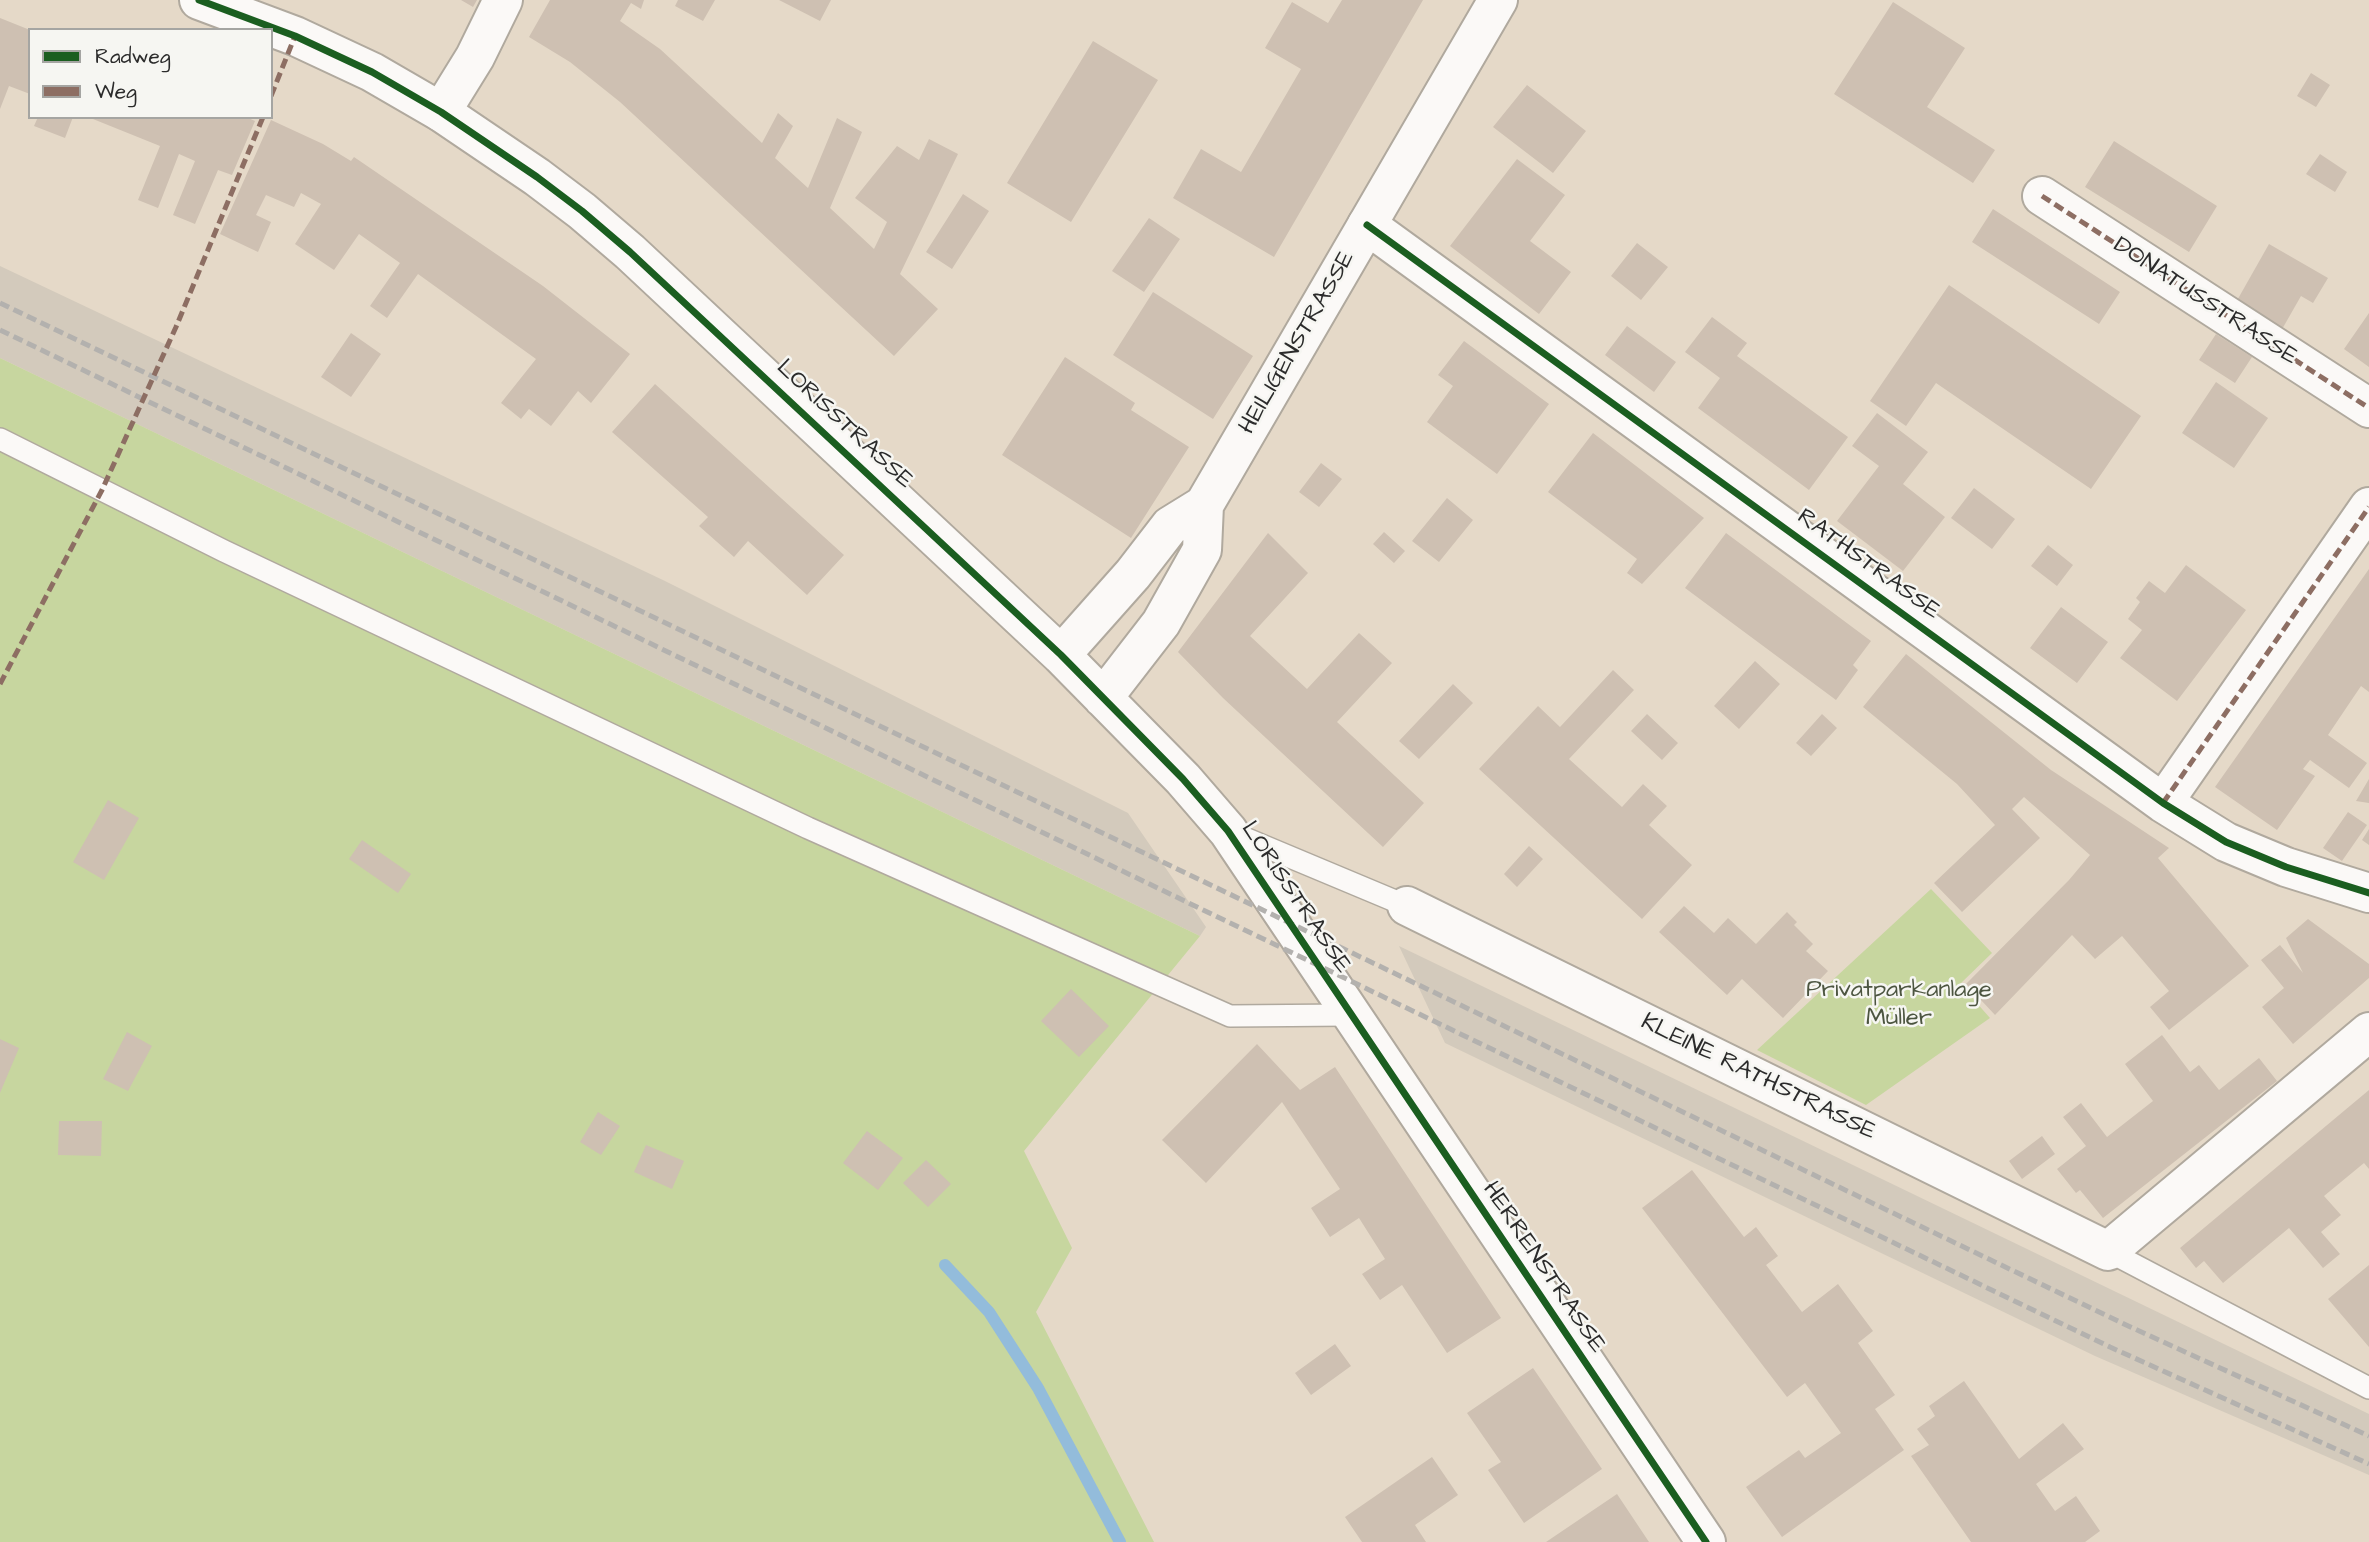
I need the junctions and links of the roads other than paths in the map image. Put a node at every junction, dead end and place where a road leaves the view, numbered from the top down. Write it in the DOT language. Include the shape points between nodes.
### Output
graph roads {
  1 [pos="199,0"];
  2 [pos="503,0"];
  3 [pos="1499,0"];
  4 [pos="441,112"];
  5 [pos="2042,196"];
  6 [pos="1367,225"];
  7 [pos="2369,408"];
  8 [pos="0,439"];
  9 [pos="1204,505"];
  10 [pos="2369,507"];
  11 [pos="1061,655"];
  12 [pos="1103,698"];
  13 [pos="2163,803"];
  14 [pos="1228,831"];
  15 [pos="2369,893"];
  16 [pos="1407,906"];
  17 [pos="1349,1015"];
  18 [pos="2369,1032"];
  19 [pos="2108,1251"];
  20 [pos="2368,1387"];
  21 [pos="1706,1542"];
  1 -- 4 [label="street, LORISSTRASSE" via="295,36 372,72"];
  2 -- 4 [label="street"];
  3 -- 6 [label="street, HEILIGENSTRASSE"];
  4 -- 11 [label="street, LORISSTRASSE" via="537,177 630,252"];
  5 -- 7 [label="street, DONATUSSTRASSE"];
  6 -- 9 [label="street, HEILIGENSTRASSE"];
  6 -- 13 [label="street, RATHSTRASSE"];
  8 -- 17 [label="lane" via="224,551 808,828 1230,1016"];
  9 -- 11 [label="street, HEILIGENSTRASSE" via="1170,526"];
  9 -- 12 [label="street, HEILIGENSTRASSE" via="1202,550 1161,623"];
  10 -- 13 [label="street"];
  11 -- 12 [label="street, LORISSTRASSE"];
  12 -- 14 [label="street, LORISSTRASSE"];
  13 -- 15 [label="street, RATHSTRASSE" via="2226,842"];
  14 -- 16 [label="lane"];
  14 -- 17 [label="street, LORISSTRASSE"];
  16 -- 19 [label="street, KLEINE RATHSTRASSE"];
  17 -- 21 [label="street, HERRENSTRASSE"];
  18 -- 19 [label="street"];
  19 -- 20 [label="lane, KLEINE RATHSTRASSE"];
}
